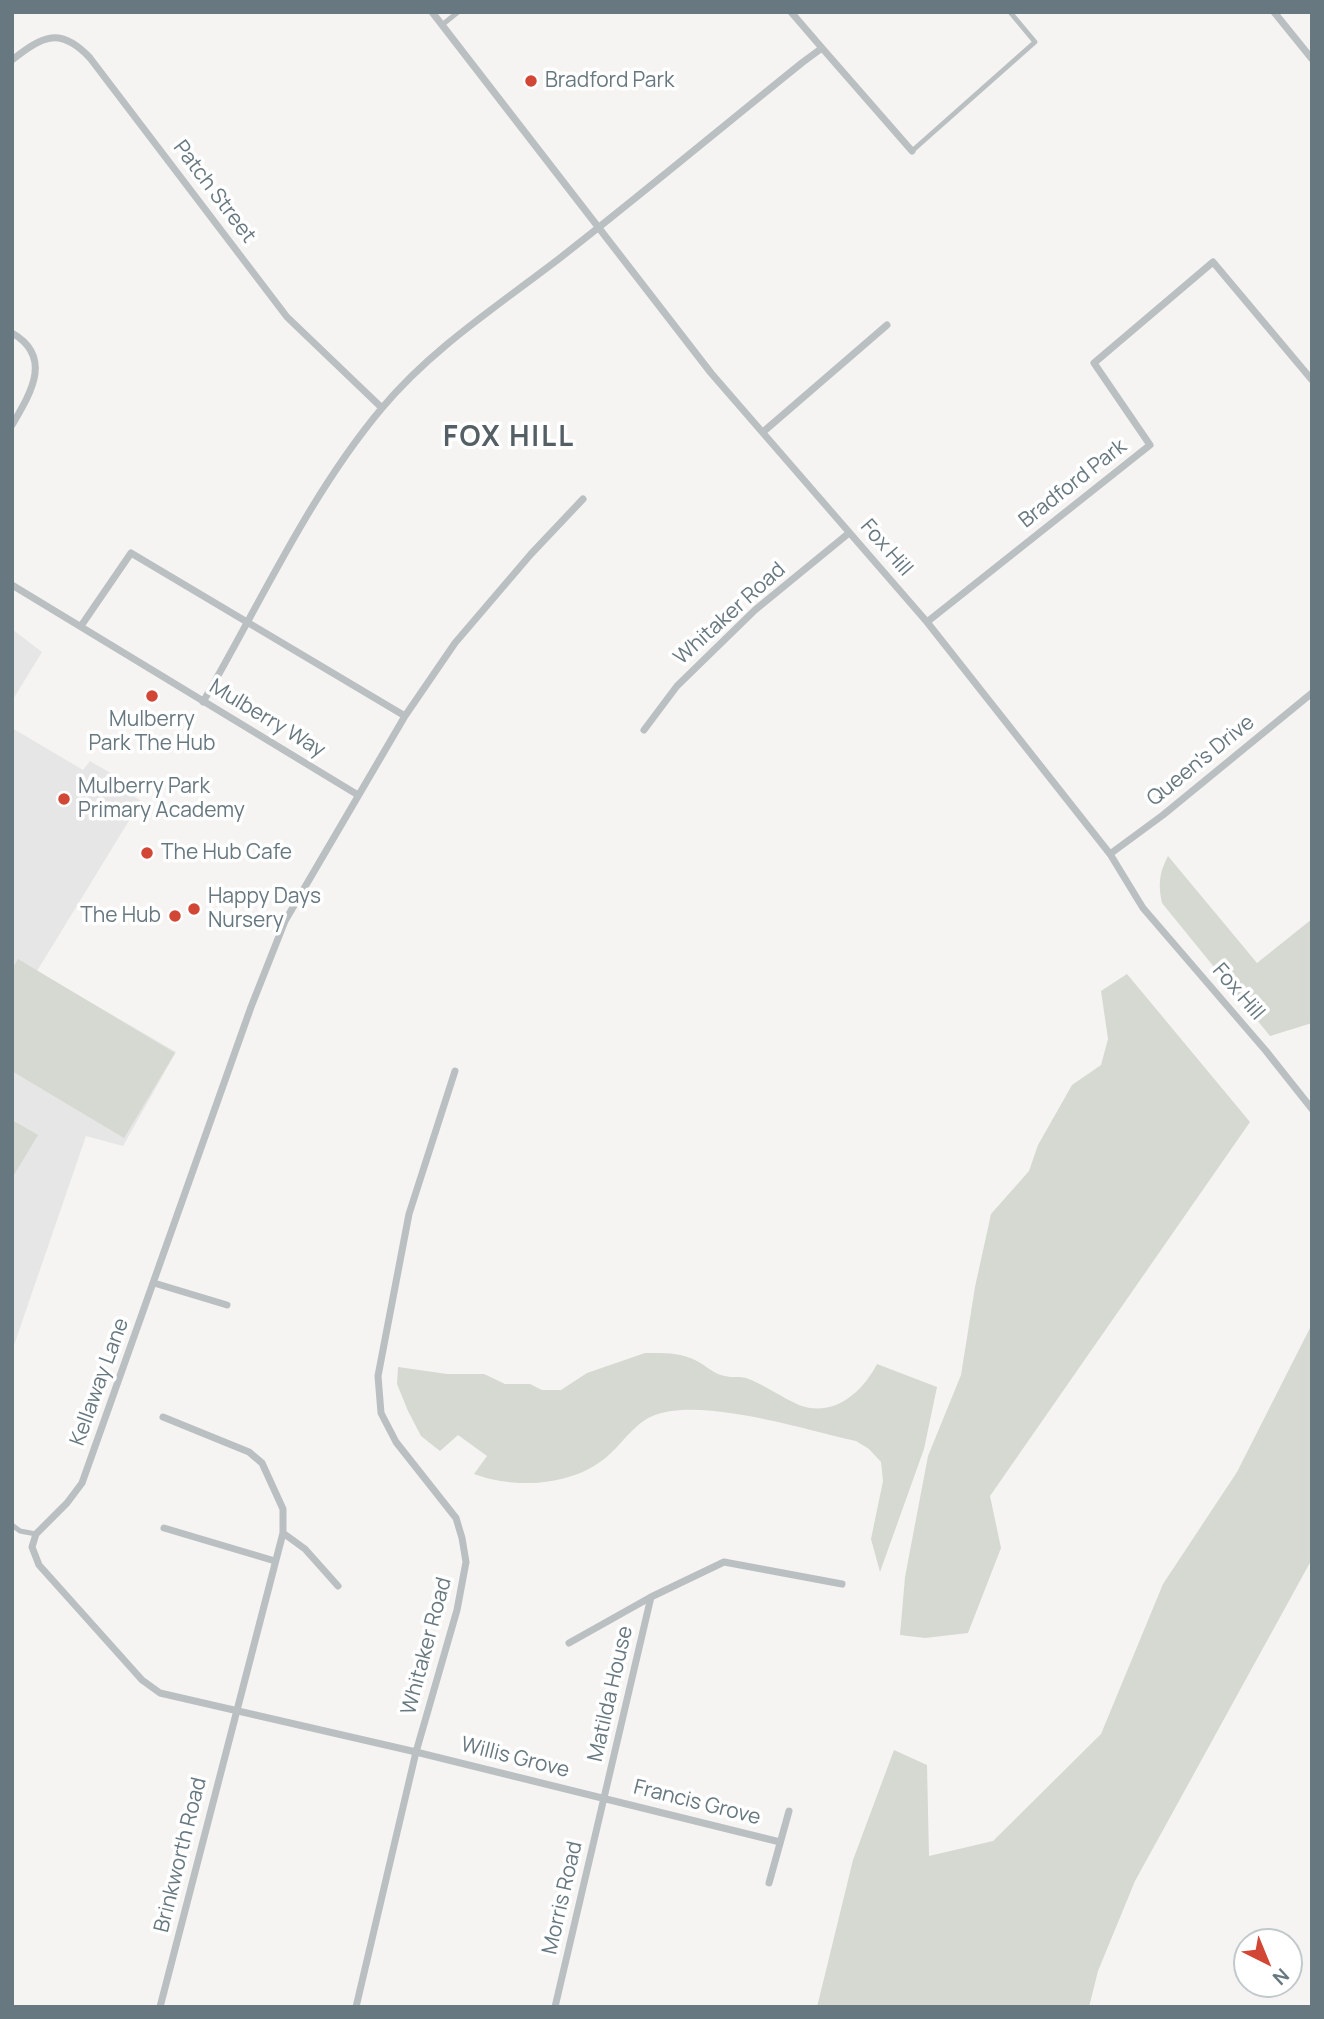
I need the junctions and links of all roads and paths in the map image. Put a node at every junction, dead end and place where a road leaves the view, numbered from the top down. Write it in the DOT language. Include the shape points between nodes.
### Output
graph roads {
  1 [pos="432,12"];
  2 [pos="458,12"];
  3 [pos="790,12"];
  4 [pos="1010,12"];
  5 [pos="1274,12"];
  6 [pos="442,25"];
  7 [pos="822,47"];
  8 [pos="12,60"];
  9 [pos="1312,60"];
  10 [pos="912,152"];
  11 [pos="598,228"];
  12 [pos="887,326"];
  13 [pos="12,333"];
  14 [pos="1312,380"];
  15 [pos="382,408"];
  16 [pos="12,425"];
  17 [pos="763,432"];
  18 [pos="583,499"];
  19 [pos="849,533"];
  20 [pos="12,585"];
  21 [pos="248,622"];
  22 [pos="927,622"];
  23 [pos="81,626"];
  24 [pos="1312,693"];
  25 [pos="203,702"];
  26 [pos="405,716"];
  27 [pos="644,730"];
  28 [pos="358,795"];
  29 [pos="1110,854"];
  30 [pos="455,1071"];
  31 [pos="1312,1109"];
  32 [pos="154,1283"];
  33 [pos="227,1305"];
  34 [pos="163,1417"];
  35 [pos="12,1525"];
  36 [pos="164,1528"];
  37 [pos="283,1533"];
  38 [pos="36,1534"];
  39 [pos="275,1561"];
  40 [pos="842,1584"];
  41 [pos="338,1586"];
  42 [pos="651,1597"];
  43 [pos="569,1643"];
  44 [pos="235,1711"];
  45 [pos="416,1752"];
  46 [pos="605,1798"];
  47 [pos="789,1811"];
  48 [pos="780,1842"];
  49 [pos="769,1883"];
  50 [pos="160,2007"];
  51 [pos="356,2007"];
  52 [pos="555,2007"];
  1 -- 6 [label="street, Fox Hill"];
  2 -- 6 [label="lane"];
  3 -- 7 [label="street"];
  4 -- 10 [label="lane" via="1035,42"];
  5 -- 9 [label="street"];
  6 -- 11 [label="street, Fox Hill"];
  7 -- 10 [label="street"];
  7 -- 11 [label="street"];
  8 -- 15 [label="street, Patch Street" via="37,41 57,36 76,43 287,317"];
  11 -- 15 [label="street" via="422,365"];
  11 -- 17 [label="street, Fox Hill"];
  12 -- 17 [label="street"];
  13 -- 16 [label="street" via="23,339 37,362 33,389"];
  14 -- 22 [label="street, Bradford Park" via="1213,262 1094,363 1150,445"];
  15 -- 21 [label="street" via="338,468"];
  17 -- 19 [label="street, Fox Hill"];
  18 -- 26 [label="street" via="456,643"];
  19 -- 22 [label="street, Fox Hill"];
  19 -- 27 [label="street, Whitaker Road" via="755,610 677,686"];
  20 -- 23 [label="street, Mulberry Way"];
  21 -- 23 [label="street" via="131,553"];
  21 -- 25 [label="street"];
  21 -- 26 [label="street"];
  22 -- 29 [label="street, Fox Hill"];
  23 -- 25 [label="street, Mulberry Way"];
  24 -- 29 [label="street, Queen's Drive"];
  25 -- 28 [label="street, Mulberry Way"];
  26 -- 28 [label="street"];
  28 -- 32 [label="street, Kellaway Lane" via="285,921"];
  29 -- 31 [label="street, Fox Hill" via="1143,908"];
  30 -- 45 [label="street, Whitaker Road" via="409,1214 378,1376 381,1413 396,1442 456,1518 466,1562 457,1610"];
  32 -- 33 [label="street"];
  32 -- 38 [label="street, Kellaway Lane" via="82,1483"];
  34 -- 37 [label="street" via="249,1452 261,1463 284,1508"];
  35 -- 38 [label="lane"];
  36 -- 39 [label="street"];
  37 -- 39 [label="street, Brinkworth Road"];
  37 -- 41 [label="street" via="306,1549"];
  38 -- 44 [label="street" via="32,1547 39,1565 142,1680 160,1693"];
  39 -- 44 [label="street, Brinkworth Road"];
  40 -- 42 [label="street, Matilda House" via="724,1562"];
  42 -- 43 [label="street, Matilda House"];
  42 -- 46 [label="street, Matilda House"];
  44 -- 45 [label="street"];
  44 -- 50 [label="street, Brinkworth Road"];
  45 -- 46 [label="street, Willis Grove"];
  45 -- 51 [label="street, Whitaker Road"];
  46 -- 48 [label="street, Francis Grove"];
  46 -- 52 [label="street, Morris Road"];
  47 -- 48 [label="street, Francis Grove"];
  48 -- 49 [label="street, Francis Grove"];
}
